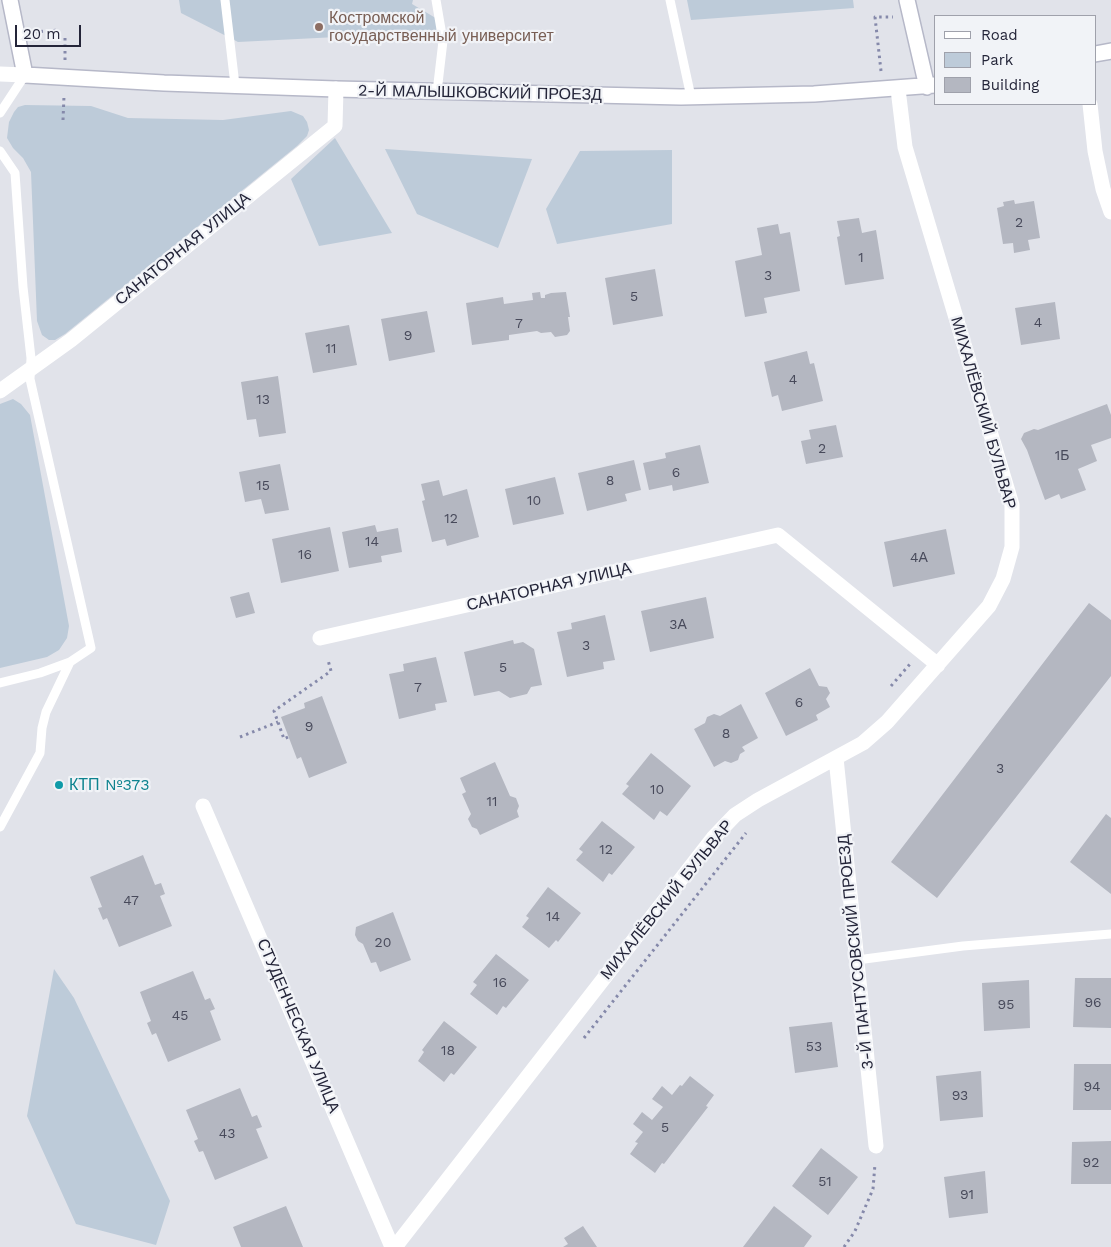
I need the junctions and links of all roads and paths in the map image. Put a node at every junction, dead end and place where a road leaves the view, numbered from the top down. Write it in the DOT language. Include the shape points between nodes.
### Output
graph roads {
  1 [pos="10,0"];
  2 [pos="225,0"];
  3 [pos="436,0"];
  4 [pos="670,0"];
  5 [pos="907,0"];
  6 [pos="898,16"];
  7 [pos="1111,51"];
  8 [pos="1096,54"];
  9 [pos="879,60"];
  10 [pos="0,74"];
  11 [pos="25,75"];
  12 [pos="235,85"];
  13 [pos="931,86"];
  14 [pos="336,89"];
  15 [pos="898,89"];
  16 [pos="437,92"];
  17 [pos="691,97"];
  18 [pos="1090,105"];
  19 [pos="0,113"];
  20 [pos="0,151"];
  21 [pos="1111,212"];
  22 [pos="31,369"];
  23 [pos="0,392"];
  24 [pos="320,638"];
  25 [pos="328,660"];
  26 [pos="70,662"];
  27 [pos="938,665"];
  28 [pos="0,683"];
  29 [pos="278,722"];
  30 [pos="240,737"];
  31 [pos="288,737"];
  32 [pos="836,758"];
  33 [pos="203,806"];
  34 [pos="751,826"];
  35 [pos="0,827"];
  36 [pos="1111,934"];
  37 [pos="857,960"];
  38 [pos="579,1044"];
  39 [pos="876,1146"];
  40 [pos="394,1247"];
  41 [pos="844,1247"];
  1 -- 11 [label="street"];
  2 -- 12 [label="lane"];
  3 -- 16 [label="lane" via="443,40"];
  4 -- 17 [label="lane"];
  5 -- 13 [label="street"];
  6 -- 9 [label="path" via="875,17"];
  7 -- 8 [label="street"];
  10 -- 11 [label="street, 2-Й МАЛЫШКОВСКИЙ ПРОЕЗД"];
  11 -- 12 [label="street, 2-Й МАЛЫШКОВСКИЙ ПРОЕЗД"];
  11 -- 19 [label="lane"];
  12 -- 14 [label="street, 2-Й МАЛЫШКОВСКИЙ ПРОЕЗД"];
  13 -- 15 [label="street, 2-Й МАЛЫШКОВСКИЙ ПРОЕЗД"];
  14 -- 16 [label="street, 2-Й МАЛЫШКОВСКИЙ ПРОЕЗД"];
  14 -- 22 [label="street, САНАТОРНАЯ УЛИЦА" via="335,126 72,340"];
  15 -- 17 [label="street, 2-Й МАЛЫШКОВСКИЙ ПРОЕЗД"];
  15 -- 27 [label="street, МИХАЛЁВСКИЙ БУЛЬВАР" via="905,147 1012,504 1012,547 1003,579 989,606"];
  16 -- 17 [label="street, 2-Й МАЛЫШКОВСКИЙ ПРОЕЗД"];
  18 -- 21 [label="street" via="1095,151"];
  20 -- 22 [label="lane" via="15,173"];
  22 -- 23 [label="street, САНАТОРНАЯ УЛИЦА"];
  22 -- 26 [label="lane" via="30,379 91,648"];
  24 -- 27 [label="street, САНАТОРНАЯ УЛИЦА" via="778,535"];
  25 -- 29 [label="path" via="331,671 274,711"];
  26 -- 28 [label="lane"];
  26 -- 35 [label="lane" via="46,712 40,753"];
  27 -- 32 [label="street, МИХАЛЁВСКИЙ БУЛЬВАР" via="888,722"];
  29 -- 30 [label="path"];
  29 -- 31 [label="path" via="284,739"];
  32 -- 37 [label="street, 3-Й ПАНТУСОВСКИЙ ПРОЕЗД"];
  32 -- 40 [label="street, МИХАЛЁВСКИЙ БУЛЬВАР" via="750,805 735,815 713,838"];
  33 -- 40 [label="street, СТУДЕНЧЕСКАЯ УЛИЦА"];
  34 -- 38 [label="path"];
  36 -- 37 [label="lane" via="963,946"];
  37 -- 39 [label="street, 3-Й ПАНТУСОВСКИЙ ПРОЕЗД"];
  39 -- 41 [label="path" via="873,1190 856,1231"];
}
